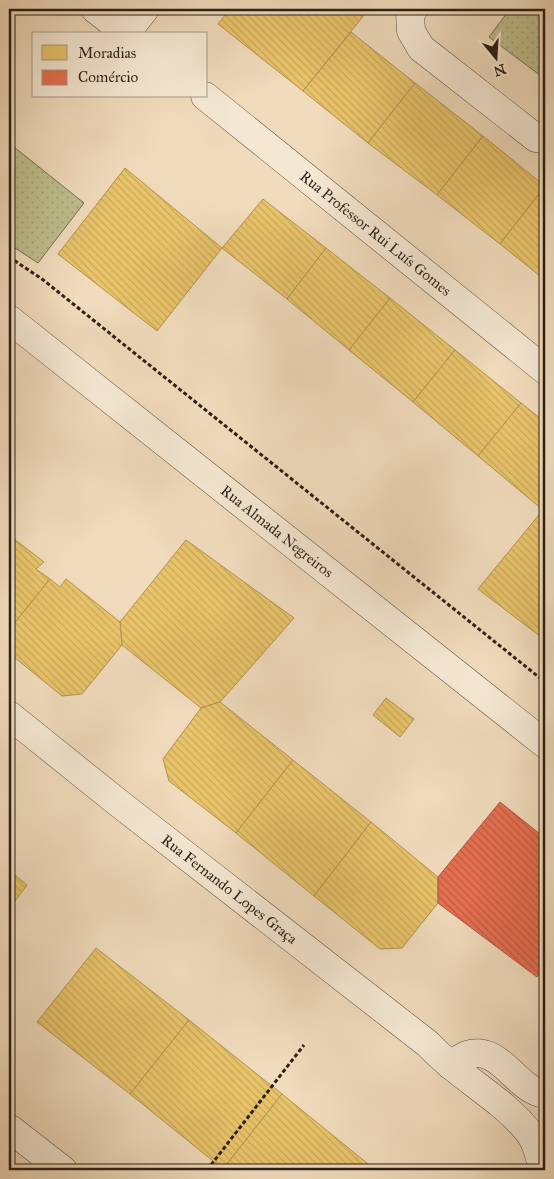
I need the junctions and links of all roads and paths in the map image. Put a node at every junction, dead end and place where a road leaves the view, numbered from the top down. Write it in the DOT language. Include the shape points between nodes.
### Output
graph roads {
  1 [pos="95,9"];
  2 [pos="145,9"];
  3 [pos="414,9"];
  4 [pos="125,32"];
  5 [pos="127,32"];
  6 [pos="207,98"];
  7 [pos="545,139"];
  8 [pos="9,257"];
  9 [pos="9,319"];
  10 [pos="545,370"];
  11 [pos="545,682"];
  12 [pos="9,715"];
  13 [pos="545,744"];
  14 [pos="304,1044"];
  15 [pos="450,1065"];
  16 [pos="545,1094"];
  17 [pos="9,1128"];
  18 [pos="63,1170"];
  19 [pos="207,1170"];
  20 [pos="543,1170"];
  1 -- 4 [label="street"];
  2 -- 5 [label="street"];
  3 -- 7 [label="street" via="410,14 411,32 421,48 536,138"];
  6 -- 10 [label="street, Rua Professor Rui Luís Gomes"];
  8 -- 11 [label="path" via="42,279"];
  9 -- 13 [label="street, Rua Almada Negreiros"];
  12 -- 15 [label="street, Rua Fernando Lopes Graça" via="428,1044"];
  14 -- 19 [label="path"];
  15 -- 16 [label="street" via="477,1053 491,1056 528,1088"];
  15 -- 20 [label="street, Rua Fernando Lopes Graça" via="480,1086 531,1134"];
  17 -- 18 [label="street"];
}
